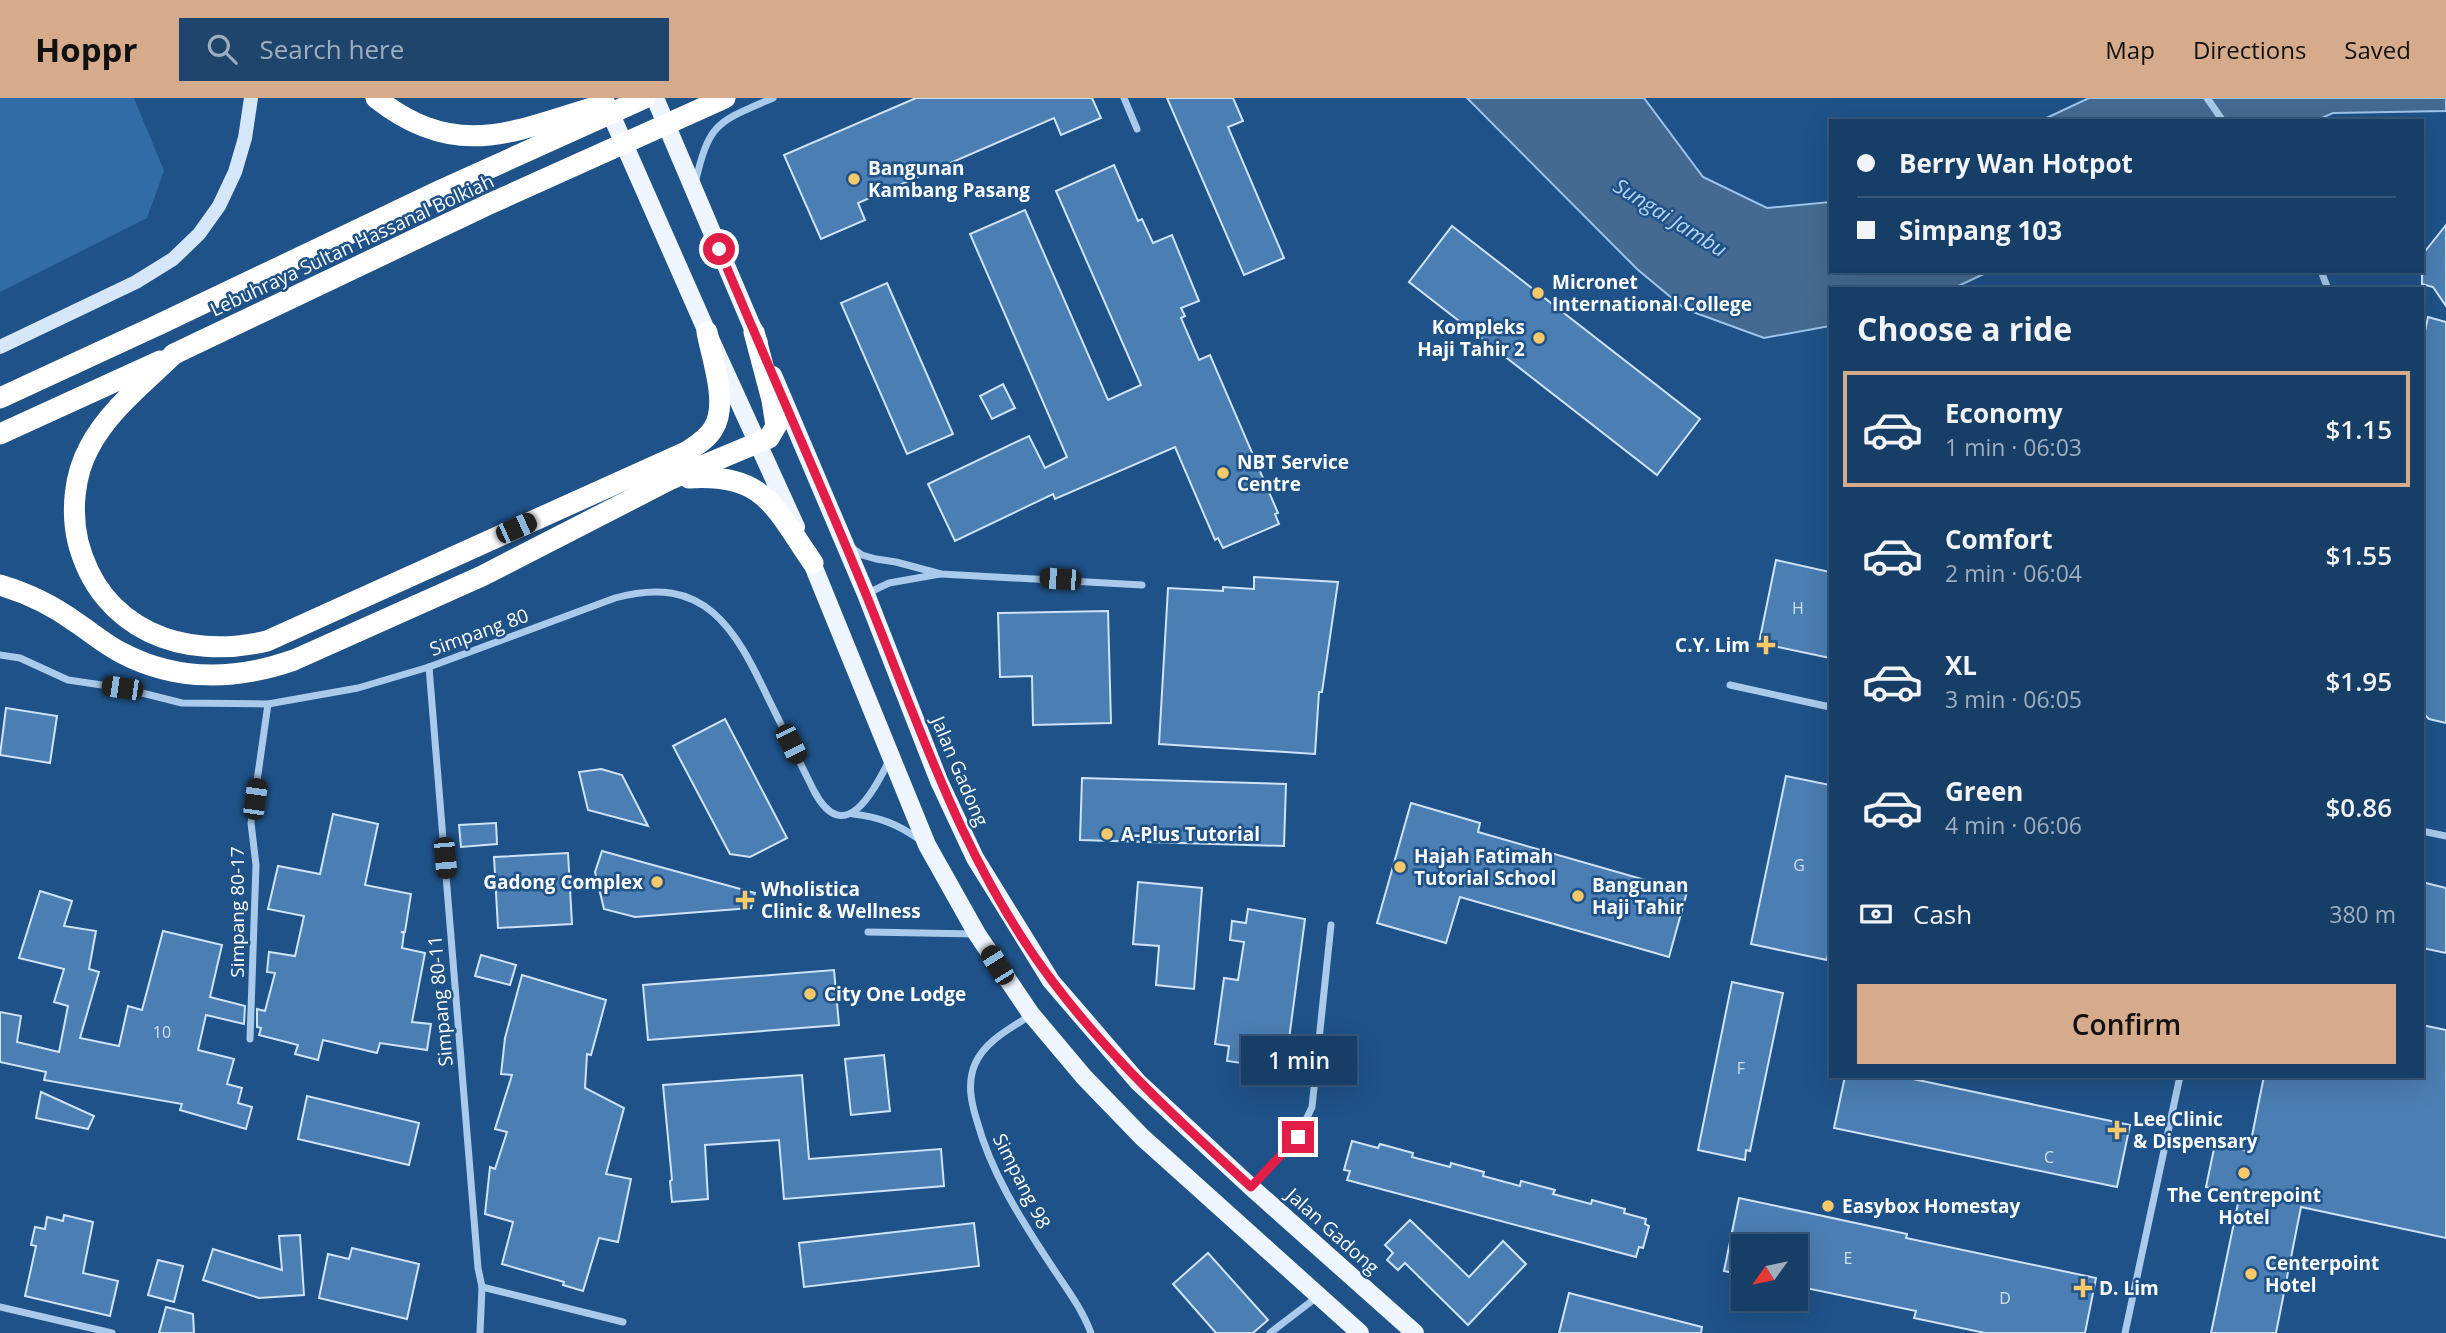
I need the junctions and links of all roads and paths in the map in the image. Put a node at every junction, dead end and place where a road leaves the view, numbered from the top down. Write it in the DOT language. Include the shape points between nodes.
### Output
graph roads {
  1 [pos="251,98"];
  2 [pos="376,98"];
  3 [pos="603,98"];
  4 [pos="626,98"];
  5 [pos="645,98"];
  6 [pos="655,98"];
  7 [pos="725,98"];
  8 [pos="773,98"];
  9 [pos="1124,98"];
  10 [pos="2207,98"];
  11 [pos="2222,119"];
  12 [pos="1137,129"];
  13 [pos="694,190"];
  14 [pos="706,332"];
  15 [pos="754,332"];
  16 [pos="0,347"];
  17 [pos="174,354"];
  18 [pos="0,398"];
  19 [pos="0,434"];
  20 [pos="758,444"];
  21 [pos="671,480"];
  22 [pos="844,542"];
  23 [pos="813,563"];
  24 [pos="940,574"];
  25 [pos="0,585"];
  26 [pos="1142,585"];
  27 [pos="866,594"];
  28 [pos="0,655"];
  29 [pos="429,667"];
  30 [pos="1730,685"];
  31 [pos="268,704"];
  32 [pos="1829,707"];
  33 [pos="891,757"];
  34 [pos="853,814"];
  35 [pos="2424,831"];
  36 [pos="2446,836"];
  37 [pos="927,845"];
  38 [pos="1331,925"];
  39 [pos="868,932"];
  40 [pos="977,934"];
  41 [pos="1031,1014"];
  42 [pos="250,1039"];
  43 [pos="2180,1078"];
  44 [pos="1251,1187"];
  45 [pos="482,1287"];
  46 [pos="1319,1295"];
  47 [pos="0,1307"];
  48 [pos="623,1322"];
  49 [pos="112,1333"];
  50 [pos="480,1333"];
  51 [pos="1091,1333"];
  52 [pos="1270,1333"];
  53 [pos="1360,1333"];
  54 [pos="1416,1333"];
  55 [pos="2125,1333"];
  1 -- 16 [label="main road" via="245,138 230,183 199,234 173,259 136,282"];
  2 -- 4 [label="highway, bridge" via="429,129 469,137 511,131"];
  3 -- 14 [label="main road"];
  5 -- 18 [label="highway, Lebuhraya Sultan Hassanal Bolkiah, bridge"];
  6 -- 13 [label="main road, Jalan Gadong"];
  7 -- 17 [label="highway, Lebuhraya Sultan Hassanal Bolkiah, bridge"];
  8 -- 13 [label="street" via="716,127 701,156"];
  9 -- 12 [label="street"];
  10 -- 11 [label="street"];
  13 -- 15 [label="main road, Jalan Gadong"];
  14 -- 17 [label="highway" via="720,398 719,417 712,431 688,451 267,641 227,647 183,644 157,636 116,611 82,558 76,531 78,480 88,450 106,421"];
  14 -- 20 [label="main road"];
  15 -- 20 [label="highway" via="776,426 769,438"];
  15 -- 22 [label="main road, Jalan Gadong"];
  17 -- 19 [label="highway, Lebuhraya Sultan Hassanal Bolkiah"];
  20 -- 21 [label="highway"];
  20 -- 23 [label="main road"];
  21 -- 23 [label="highway" via="714,477 752,487 772,504"];
  21 -- 25 [label="highway" via="482,576 264,670 197,675 154,667 121,653 44,602"];
  22 -- 24 [label="street" via="862,555"];
  22 -- 27 [label="main road, Jalan Gadong"];
  23 -- 33 [label="main road"];
  24 -- 26 [label="street"];
  24 -- 27 [label="street" via="889,583"];
  27 -- 44 [label="main road, Jalan Gadong" via="939,781 1010,918 1052,981 1138,1083"];
  28 -- 31 [label="street, Simpang 80" via="20,657 68,680 182,704"];
  29 -- 31 [label="street, Simpang 80" via="358,688"];
  29 -- 34 [label="street, Simpang 80" via="639,592 686,596 723,621 740,643 820,802 838,814"];
  29 -- 45 [label="street, Simpang 80-11"];
  30 -- 32 [label="street"];
  31 -- 42 [label="street, Simpang 80-17" via="251,823 256,865"];
  33 -- 34 [label="street" via="870,796"];
  33 -- 37 [label="main road"];
  34 -- 37 [label="street, Simpang 80" via="901,826"];
  35 -- 36 [label="street"];
  37 -- 40 [label="main road"];
  38 -- 44 [label="street" via="1312,1107 1298,1137"];
  39 -- 40 [label="street"];
  40 -- 41 [label="main road"];
  41 -- 46 [label="main road" via="1142,1137"];
  41 -- 51 [label="street, Simpang 98" via="993,1039 976,1061 971,1102 1015,1211 1083,1311"];
  43 -- 55 [label="street"];
  44 -- 54 [label="main road, Jalan Gadong"];
  45 -- 48 [label="street"];
  45 -- 50 [label="street, Simpang 80-11"];
  46 -- 52 [label="street"];
  46 -- 53 [label="main road"];
  47 -- 49 [label="street"];
}
